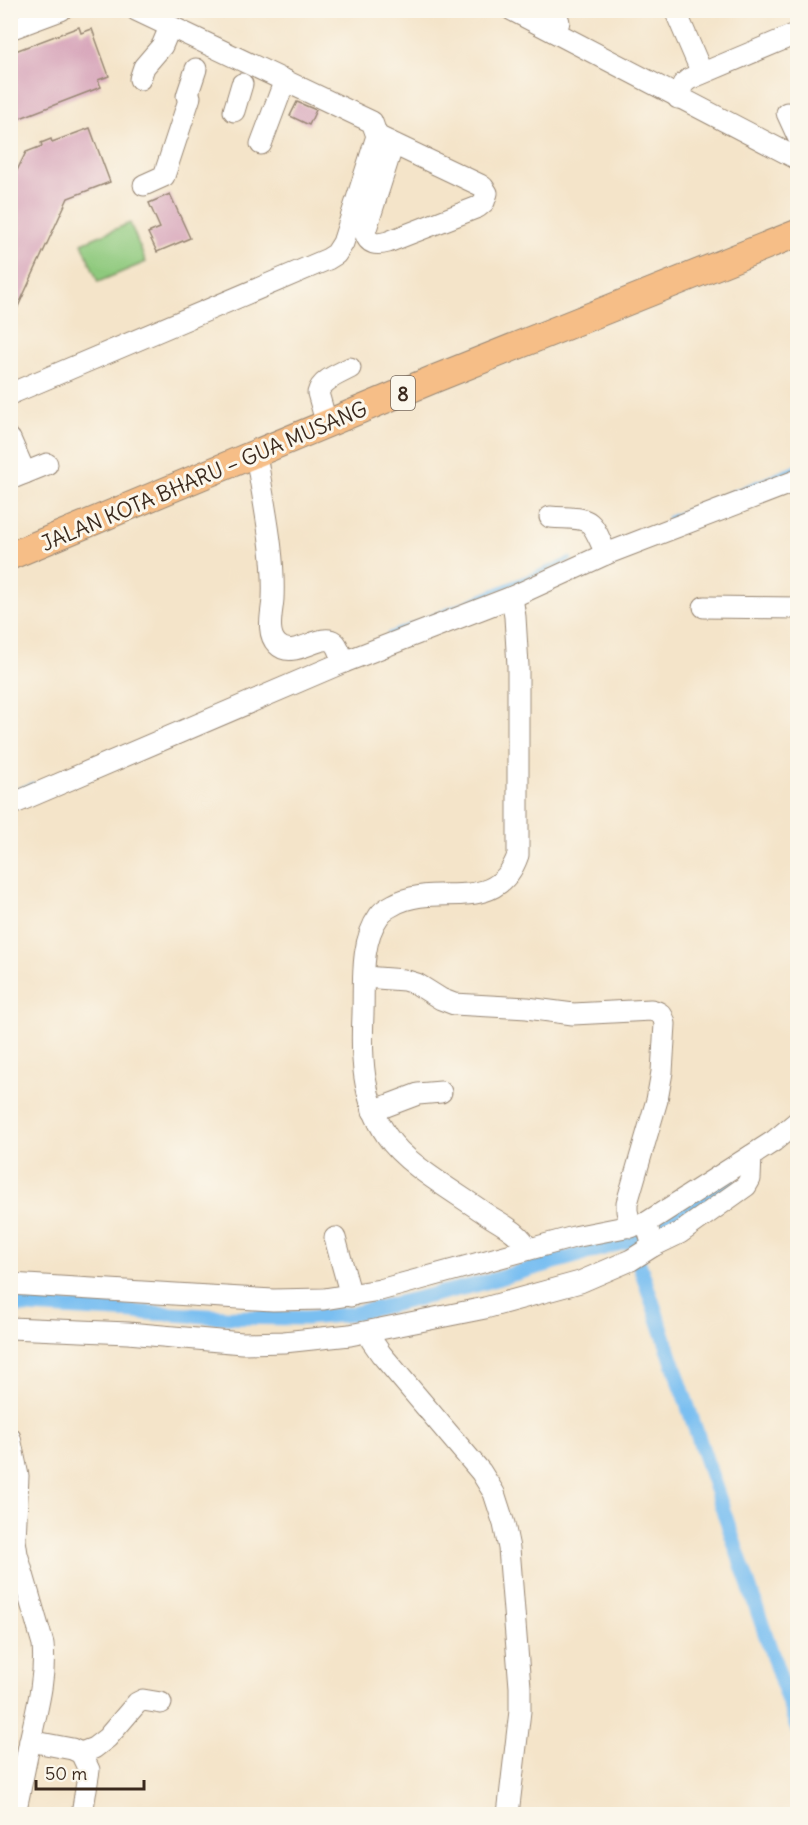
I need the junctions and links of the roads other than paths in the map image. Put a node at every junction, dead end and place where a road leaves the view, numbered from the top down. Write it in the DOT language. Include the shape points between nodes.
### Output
graph roads {
  1 [pos="61,10"];
  2 [pos="136,10"];
  3 [pos="512,10"];
  4 [pos="555,10"];
  5 [pos="675,10"];
  6 [pos="170,27"];
  7 [pos="10,29"];
  8 [pos="555,32"];
  9 [pos="798,33"];
  10 [pos="196,69"];
  11 [pos="702,73"];
  12 [pos="140,79"];
  13 [pos="285,80"];
  14 [pos="242,84"];
  15 [pos="678,98"];
  16 [pos="234,111"];
  17 [pos="787,113"];
  18 [pos="798,137"];
  19 [pos="385,140"];
  20 [pos="261,144"];
  21 [pos="792,150"];
  22 [pos="144,185"];
  23 [pos="798,233"];
  24 [pos="350,368"];
  25 [pos="10,394"];
  26 [pos="327,425"];
  27 [pos="10,439"];
  28 [pos="255,456"];
  29 [pos="47,464"];
  30 [pos="17,476"];
  31 [pos="798,480"];
  32 [pos="550,517"];
  33 [pos="603,548"];
  34 [pos="10,556"];
  35 [pos="512,597"];
  36 [pos="704,607"];
  37 [pos="798,608"];
  38 [pos="341,655"];
  39 [pos="10,805"];
  40 [pos="364,977"];
  41 [pos="441,1092"];
  42 [pos="373,1111"];
  43 [pos="798,1120"];
  44 [pos="750,1156"];
  45 [pos="638,1225"];
  46 [pos="334,1238"];
  47 [pos="653,1246"];
  48 [pos="528,1249"];
  49 [pos="10,1284"];
  50 [pos="351,1296"];
  51 [pos="10,1328"];
  52 [pos="368,1332"];
  53 [pos="10,1438"];
  54 [pos="161,1703"];
  55 [pos="30,1741"];
  56 [pos="81,1753"];
  57 [pos="15,1815"];
  58 [pos="82,1815"];
  59 [pos="508,1815"];
  1 -- 7 [label="street"];
  2 -- 6 [label="street"];
  3 -- 8 [label="street"];
  4 -- 8 [label="street" via="559,21"];
  5 -- 11 [label="street"];
  6 -- 12 [label="street"];
  6 -- 13 [label="street"];
  8 -- 15 [label="street"];
  9 -- 11 [label="street"];
  10 -- 22 [label="street" via="164,176"];
  11 -- 15 [label="street" via="683,84"];
  13 -- 19 [label="street" via="368,118"];
  13 -- 20 [label="street"];
  14 -- 16 [label="street"];
  15 -- 21 [label="street"];
  17 -- 18 [label="street"];
  19 -- 19 [label="street" via="483,187 486,199 478,207 388,242 370,242 365,232"];
  19 -- 25 [label="street" via="336,255"];
  23 -- 26 [label="main road, JALAN KOTA BHARU – GUA MUSANG / 8"];
  24 -- 26 [label="street" via="319,388"];
  26 -- 28 [label="main road, JALAN KOTA BHARU – GUA MUSANG / 8"];
  27 -- 30 [label="street"];
  28 -- 34 [label="main road, JALAN KOTA BHARU – GUA MUSANG / 8"];
  28 -- 38 [label="street" via="269,538 272,636 287,649 332,640"];
  29 -- 30 [label="street"];
  31 -- 33 [label="street"];
  32 -- 33 [label="street" via="586,520 594,525"];
  33 -- 35 [label="street"];
  35 -- 38 [label="street"];
  35 -- 40 [label="street" via="518,666 519,839 513,870 490,890 412,898 382,911 367,944"];
  36 -- 37 [label="street"];
  38 -- 39 [label="street"];
  40 -- 42 [label="street" via="361,1049"];
  40 -- 45 [label="street" via="404,980 454,1004 573,1014 659,1012 663,1016 662,1071 627,1203 627,1211"];
  41 -- 42 [label="street" via="418,1094"];
  42 -- 48 [label="street" via="387,1137 407,1157 516,1232"];
  43 -- 44 [label="street"];
  44 -- 45 [label="street"];
  44 -- 47 [label="street" via="750,1179 746,1186 680,1233"];
  45 -- 47 [label="street"];
  45 -- 48 [label="street"];
  46 -- 50 [label="street"];
  47 -- 52 [label="street" via="580,1282 485,1308"];
  48 -- 50 [label="street"];
  49 -- 50 [label="street" via="273,1300"];
  51 -- 52 [label="street" via="242,1343"];
  52 -- 59 [label="street" via="381,1354 481,1472 499,1506 509,1548 520,1666 520,1711"];
  53 -- 55 [label="street" via="18,1476 17,1554 44,1656 44,1678"];
  54 -- 56 [label="street" via="137,1703 107,1738"];
  55 -- 56 [label="street"];
  55 -- 57 [label="street"];
  56 -- 58 [label="street" via="88,1770"];
}
